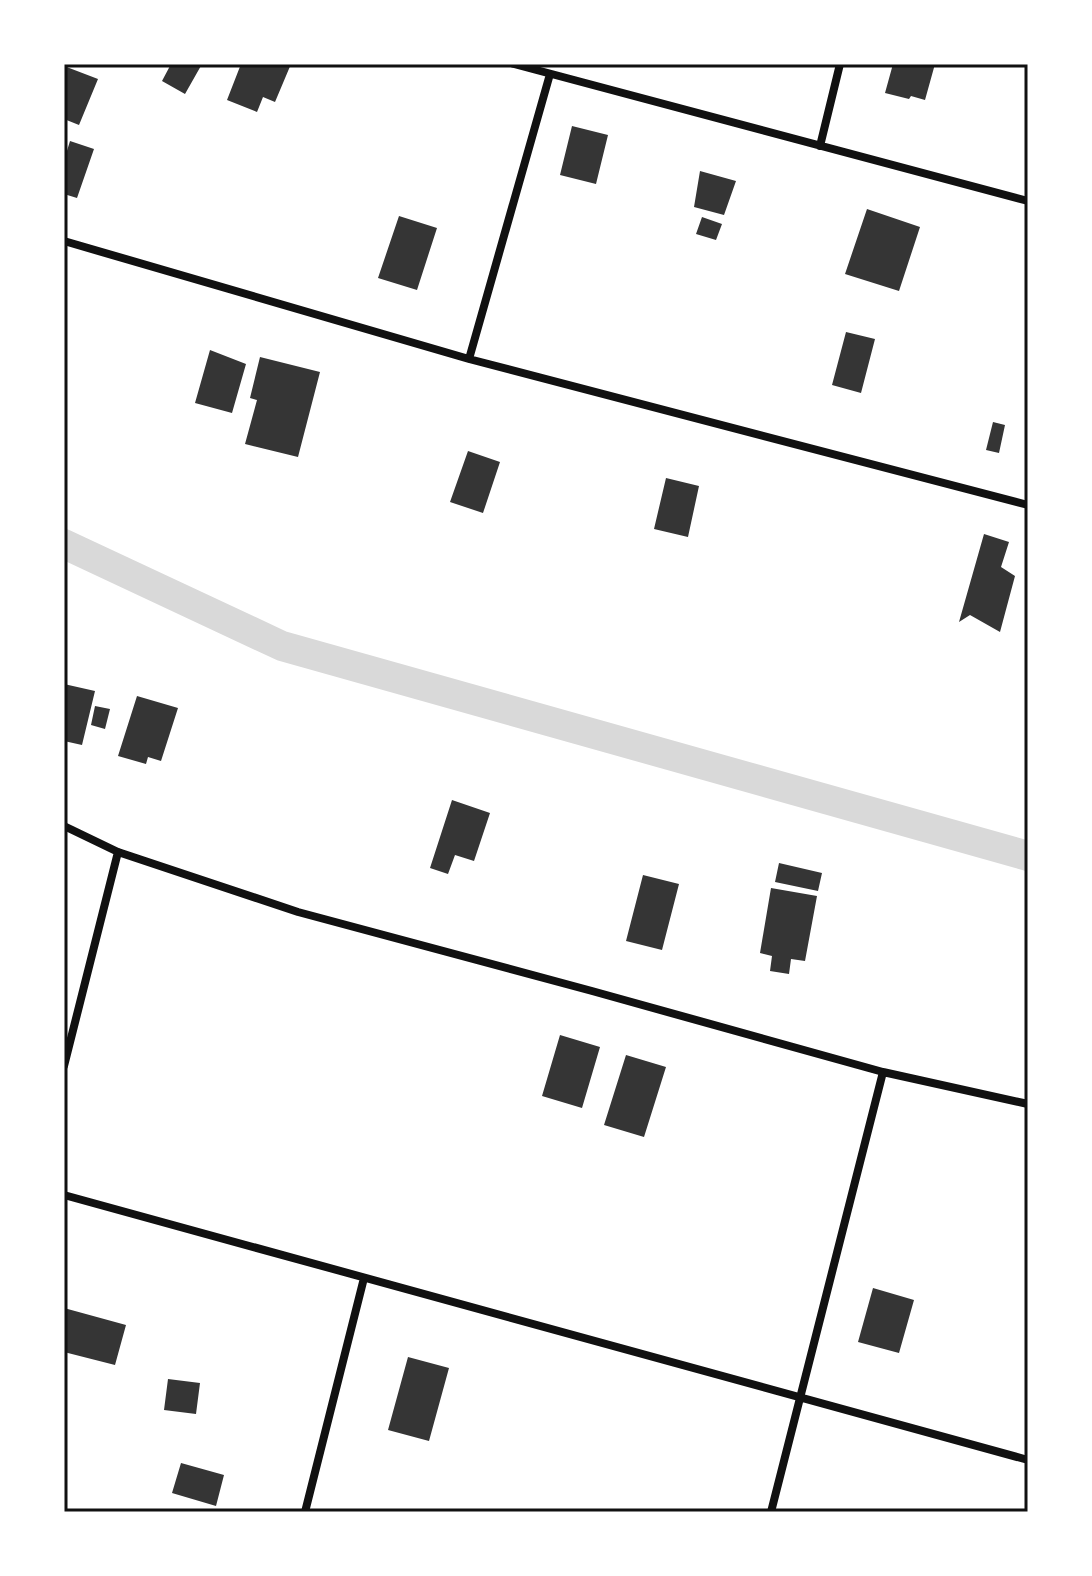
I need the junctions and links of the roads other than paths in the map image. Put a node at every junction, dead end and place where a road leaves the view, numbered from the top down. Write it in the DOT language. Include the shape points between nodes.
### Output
graph roads {
  1 [pos="514,64"];
  2 [pos="840,64"];
  3 [pos="550,74"];
  4 [pos="820,146"];
  5 [pos="1028,201"];
  6 [pos="64,241"];
  7 [pos="469,359"];
  8 [pos="1028,505"];
  9 [pos="64,826"];
  10 [pos="118,852"];
  11 [pos="64,1066"];
  12 [pos="883,1072"];
  13 [pos="1028,1104"];
  14 [pos="64,1195"];
  15 [pos="364,1278"];
  16 [pos="801,1398"];
  17 [pos="1028,1460"];
  18 [pos="305,1512"];
  19 [pos="771,1512"];
  1 -- 3 [label="street"];
  2 -- 4 [label="street"];
  3 -- 4 [label="street"];
  3 -- 7 [label="street"];
  4 -- 5 [label="street"];
  6 -- 7 [label="street"];
  7 -- 8 [label="street"];
  9 -- 10 [label="street"];
  10 -- 11 [label="street"];
  10 -- 12 [label="street" via="298,912"];
  12 -- 13 [label="street"];
  12 -- 16 [label="street"];
  14 -- 15 [label="street"];
  15 -- 16 [label="street"];
  15 -- 18 [label="street"];
  16 -- 17 [label="street"];
  16 -- 19 [label="street"];
}
